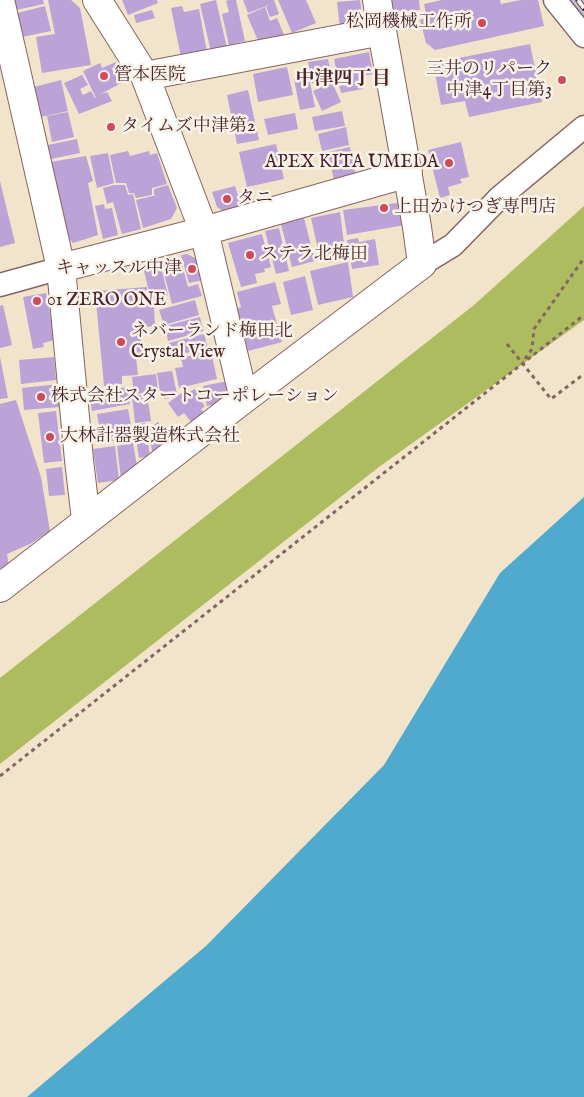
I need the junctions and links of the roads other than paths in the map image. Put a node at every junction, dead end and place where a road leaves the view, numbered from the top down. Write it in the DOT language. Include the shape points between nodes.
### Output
graph roads {
  1 [pos="0,0"];
  2 [pos="97,0"];
  3 [pos="377,0"];
  4 [pos="555,0"];
  5 [pos="382,32"];
  6 [pos="584,36"];
  7 [pos="145,76"];
  8 [pos="584,127"];
  9 [pos="408,174"];
  10 [pos="204,231"];
  11 [pos="422,264"];
  12 [pos="61,268"];
  13 [pos="0,285"];
  14 [pos="244,399"];
  15 [pos="86,520"];
  16 [pos="0,588"];
  1 -- 12 [label="street"];
  2 -- 7 [label="street"];
  3 -- 5 [label="street"];
  4 -- 6 [label="street"];
  5 -- 7 [label="street"];
  5 -- 9 [label="street"];
  7 -- 10 [label="street"];
  8 -- 11 [label="street" via="500,197 453,245"];
  9 -- 10 [label="street"];
  9 -- 11 [label="street"];
  10 -- 12 [label="street"];
  10 -- 14 [label="street"];
  11 -- 14 [label="street"];
  12 -- 13 [label="street"];
  12 -- 15 [label="street"];
  14 -- 15 [label="street"];
  15 -- 16 [label="street"];
}
